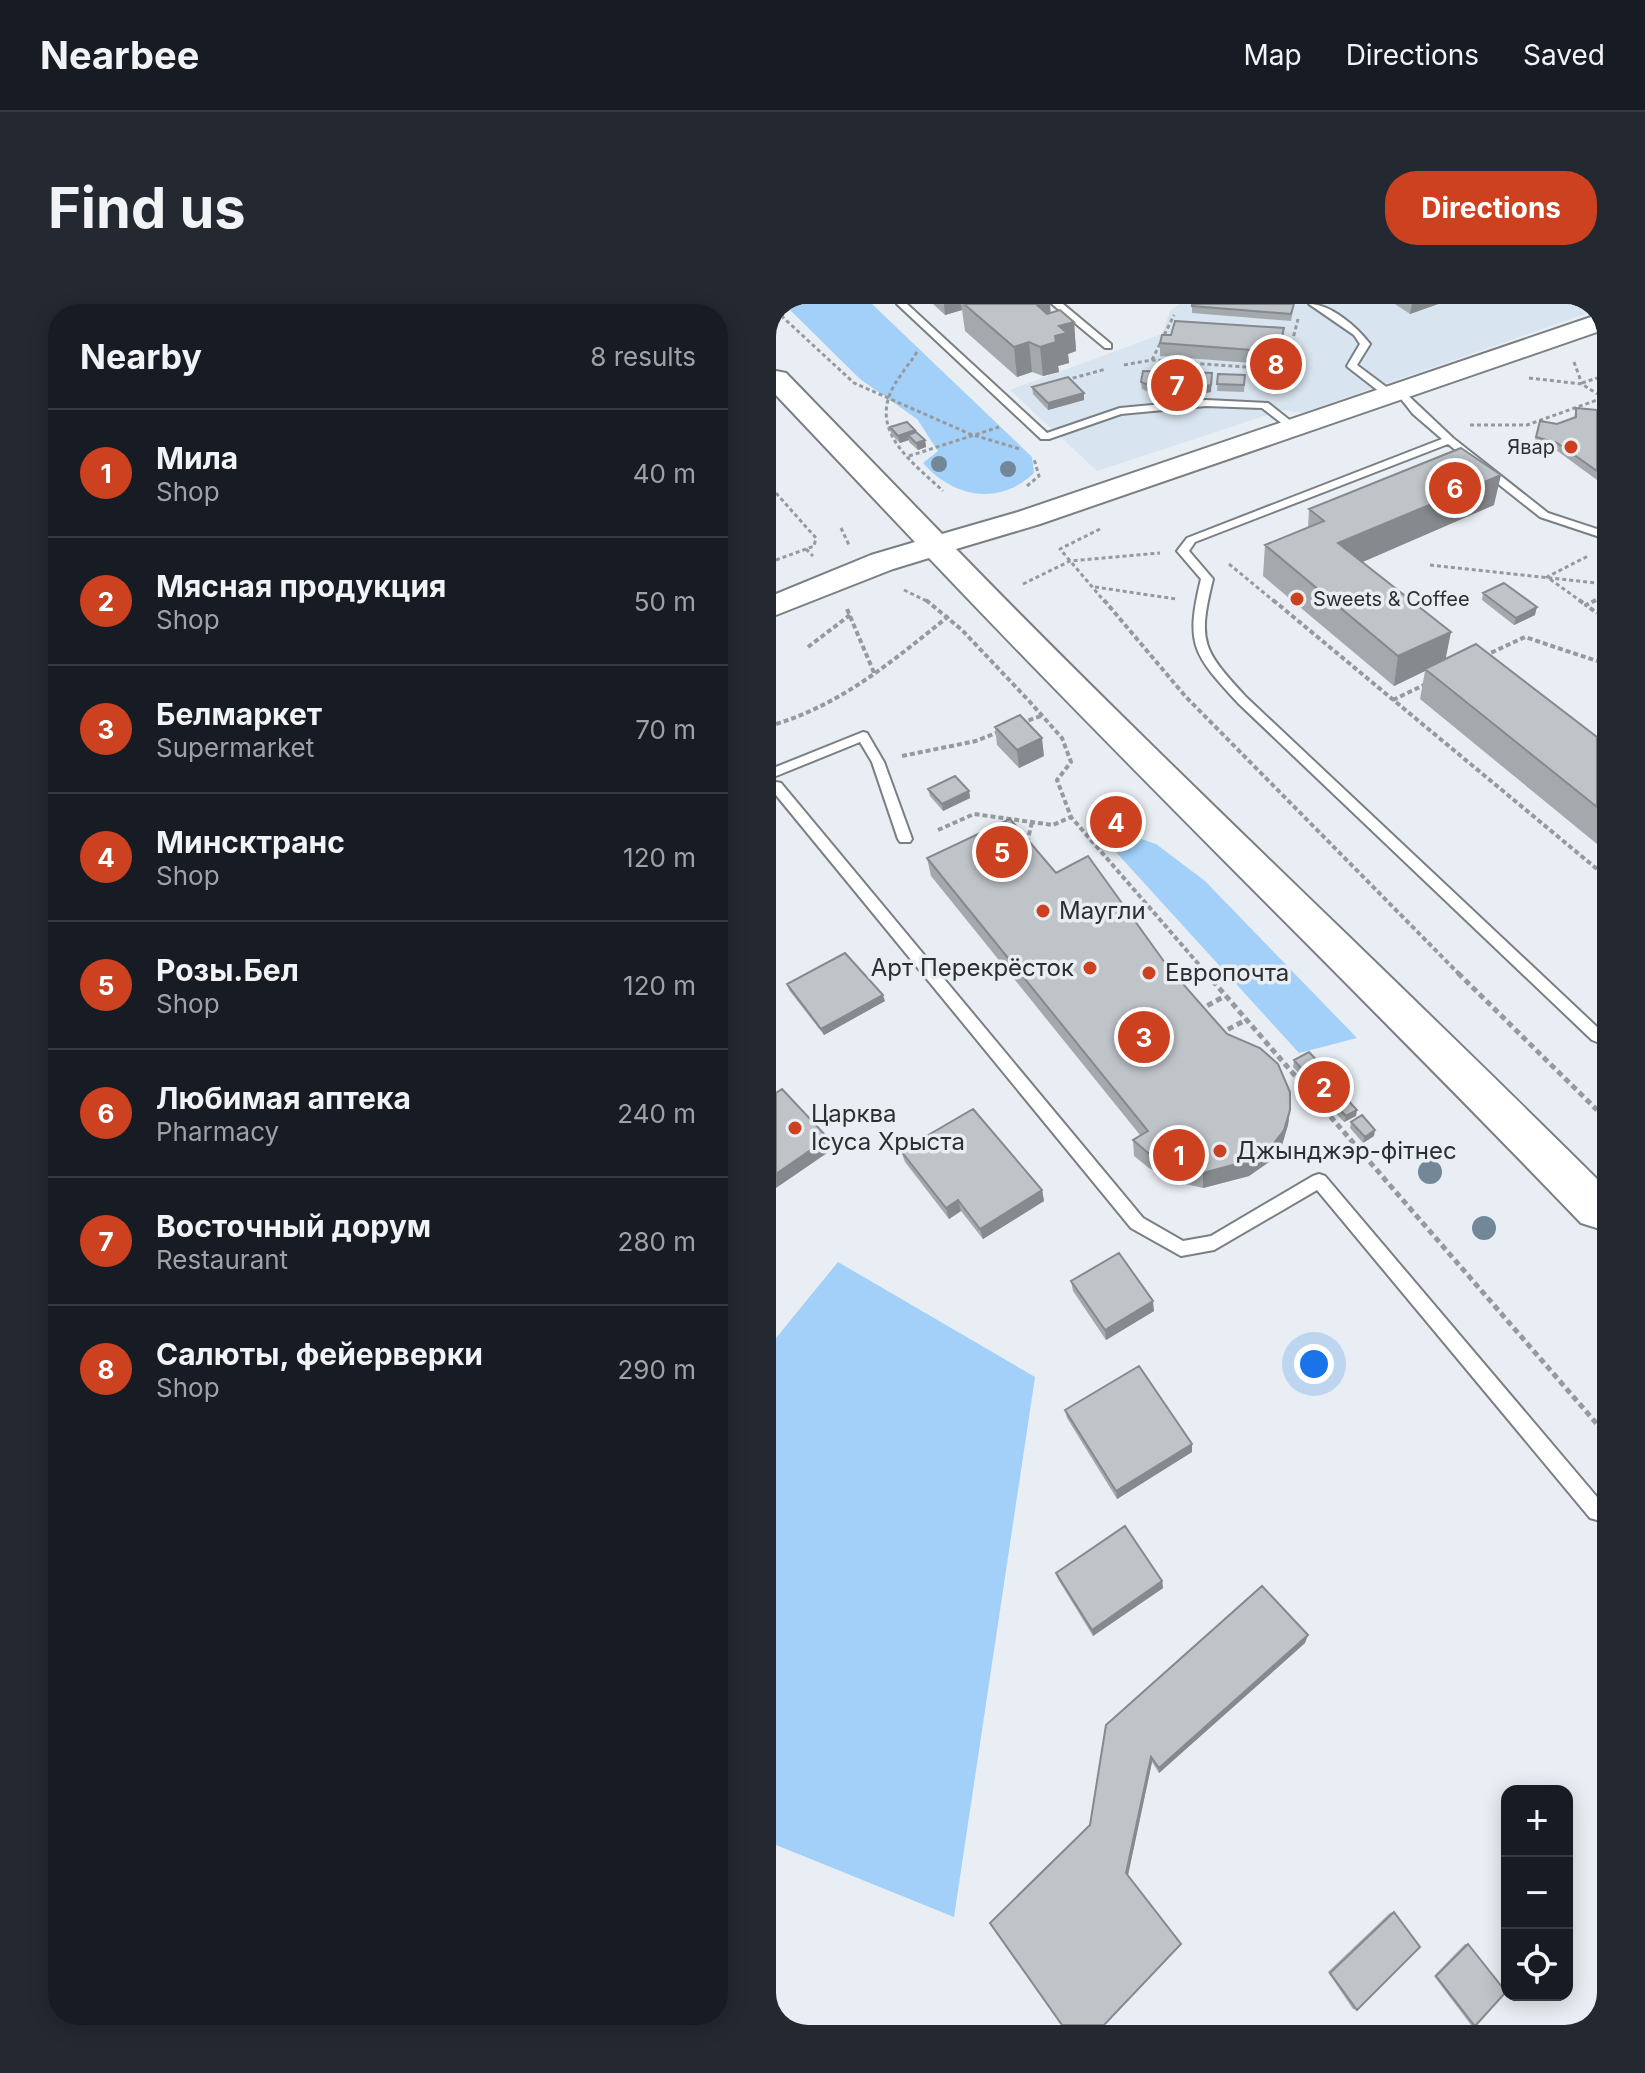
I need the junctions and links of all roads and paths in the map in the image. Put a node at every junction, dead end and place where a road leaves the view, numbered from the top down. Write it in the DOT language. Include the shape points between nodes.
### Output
graph roads {
  1 [pos="902,304"];
  2 [pos="1057,304"];
  3 [pos="1314,304"];
  4 [pos="1301,306"];
  5 [pos="776,311"];
  6 [pos="1174,315"];
  7 [pos="1597,323"];
  8 [pos="931,331"];
  9 [pos="1287,331"];
  10 [pos="1294,333"];
  11 [pos="1108,346"];
  12 [pos="1152,360"];
  13 [pos="1285,370"];
  14 [pos="1526,378"];
  15 [pos="1597,378"];
  16 [pos="776,379"];
  17 [pos="1582,384"];
  18 [pos="1394,392"];
  19 [pos="1597,394"];
  20 [pos="888,397"];
  21 [pos="1003,397"];
  22 [pos="1597,400"];
  23 [pos="1264,405"];
  24 [pos="1459,425"];
  25 [pos="1292,426"];
  26 [pos="970,434"];
  27 [pos="1449,440"];
  28 [pos="1023,451"];
  29 [pos="1031,454"];
  30 [pos="909,456"];
  31 [pos="943,491"];
  32 [pos="1020,491"];
  33 [pos="776,493"];
  34 [pos="1597,533"];
  35 [pos="1198,537"];
  36 [pos="934,546"];
  37 [pos="806,549"];
  38 [pos="1060,549"];
  39 [pos="1183,551"];
  40 [pos="1597,552"];
  41 [pos="814,557"];
  42 [pos="776,560"];
  43 [pos="1070,561"];
  44 [pos="1430,565"];
  45 [pos="1547,577"];
  46 [pos="1597,583"];
  47 [pos="1023,584"];
  48 [pos="1094,587"];
  49 [pos="900,589"];
  50 [pos="1597,600"];
  51 [pos="844,601"];
  52 [pos="1201,603"];
  53 [pos="776,605"];
  54 [pos="1586,605"];
  55 [pos="1597,613"];
  56 [pos="850,615"];
  57 [pos="950,615"];
  58 [pos="808,647"];
  59 [pos="1597,661"];
  60 [pos="1472,662"];
  61 [pos="875,675"];
  62 [pos="1433,681"];
  63 [pos="1393,700"];
  64 [pos="1041,716"];
  65 [pos="776,724"];
  66 [pos="1015,726"];
  67 [pos="1002,731"];
  68 [pos="878,762"];
  69 [pos="776,772"];
  70 [pos="776,786"];
  71 [pos="1071,817"];
  72 [pos="1032,822"];
  73 [pos="938,830"];
  74 [pos="905,839"];
  75 [pos="1033,850"];
  76 [pos="1597,869"];
  77 [pos="1225,996"];
  78 [pos="1191,998"];
  79 [pos="1246,1020"];
  80 [pos="1597,1036"];
  81 [pos="1214,1037"];
  82 [pos="1597,1110"];
  83 [pos="1597,1209"];
  84 [pos="1597,1424"];
  85 [pos="1597,1511"];
  1 -- 8 [label="lane"];
  2 -- 11 [label="lane"];
  3 -- 18 [label="lane" via="1365,344 1352,366"];
  4 -- 10 [label="path"];
  5 -- 20 [label="path" via="854,383"];
  6 -- 12 [label="path"];
  7 -- 18 [label="main road"];
  8 -- 20 [label="path"];
  8 -- 21 [label="lane"];
  9 -- 10 [label="path"];
  10 -- 13 [label="path"];
  12 -- 13 [label="path"];
  12 -- 21 [label="path"];
  13 -- 23 [label="path"];
  14 -- 17 [label="path"];
  15 -- 17 [label="path"];
  16 -- 36 [label="main road"];
  17 -- 19 [label="path"];
  18 -- 25 [label="main road"];
  18 -- 27 [label="lane"];
  20 -- 26 [label="path"];
  20 -- 30 [label="path" via="888,435"];
  21 -- 23 [label="lane" via="1045,437 1120,411 1206,403"];
  22 -- 24 [label="path" via="1527,425"];
  23 -- 25 [label="lane"];
  25 -- 36 [label="main road"];
  26 -- 28 [label="path"];
  26 -- 30 [label="path"];
  27 -- 34 [label="lane" via="1544,515"];
  27 -- 35 [label="lane"];
  29 -- 32 [label="path" via="1039,476"];
  30 -- 31 [label="path"];
  33 -- 37 [label="path" via="816,538"];
  35 -- 39 [label="lane"];
  35 -- 63 [label="path"];
  36 -- 53 [label="main road"];
  36 -- 83 [label="main road"];
  37 -- 41 [label="path"];
  37 -- 42 [label="path"];
  38 -- 43 [label="path"];
  39 -- 43 [label="path"];
  39 -- 52 [label="lane" via="1207,579"];
  40 -- 45 [label="path"];
  43 -- 47 [label="path"];
  43 -- 48 [label="path"];
  44 -- 45 [label="path"];
  45 -- 46 [label="path"];
  45 -- 54 [label="path"];
  48 -- 52 [label="path"];
  48 -- 82 [label="path" via="1186,697"];
  49 -- 57 [label="path" via="913,590"];
  50 -- 54 [label="path"];
  51 -- 56 [label="path"];
  52 -- 80 [label="lane" via="1195,625 1204,659"];
  54 -- 55 [label="path"];
  56 -- 58 [label="path"];
  56 -- 61 [label="path"];
  57 -- 61 [label="path"];
  57 -- 64 [label="path"];
  59 -- 60 [label="path" via="1525,637"];
  61 -- 65 [label="path" via="807,717"];
  62 -- 63 [label="path"];
  63 -- 76 [label="path"];
  64 -- 66 [label="path"];
  64 -- 71 [label="path" via="1062,738 1071,762 1057,780"];
  67 -- 68 [label="path"];
  68 -- 69 [label="lane" via="863,736"];
  68 -- 74 [label="lane"];
  70 -- 85 [label="lane" via="1137,1223 1181,1249 1214,1243 1319,1181"];
  71 -- 72 [label="path" via="1053,825"];
  71 -- 77 [label="path"];
  72 -- 73 [label="path" via="974,814"];
  72 -- 75 [label="path" via="1025,841"];
  77 -- 78 [label="path" via="1201,1009"];
  77 -- 79 [label="path"];
  79 -- 81 [label="path"];
  79 -- 84 [label="path"];
}
